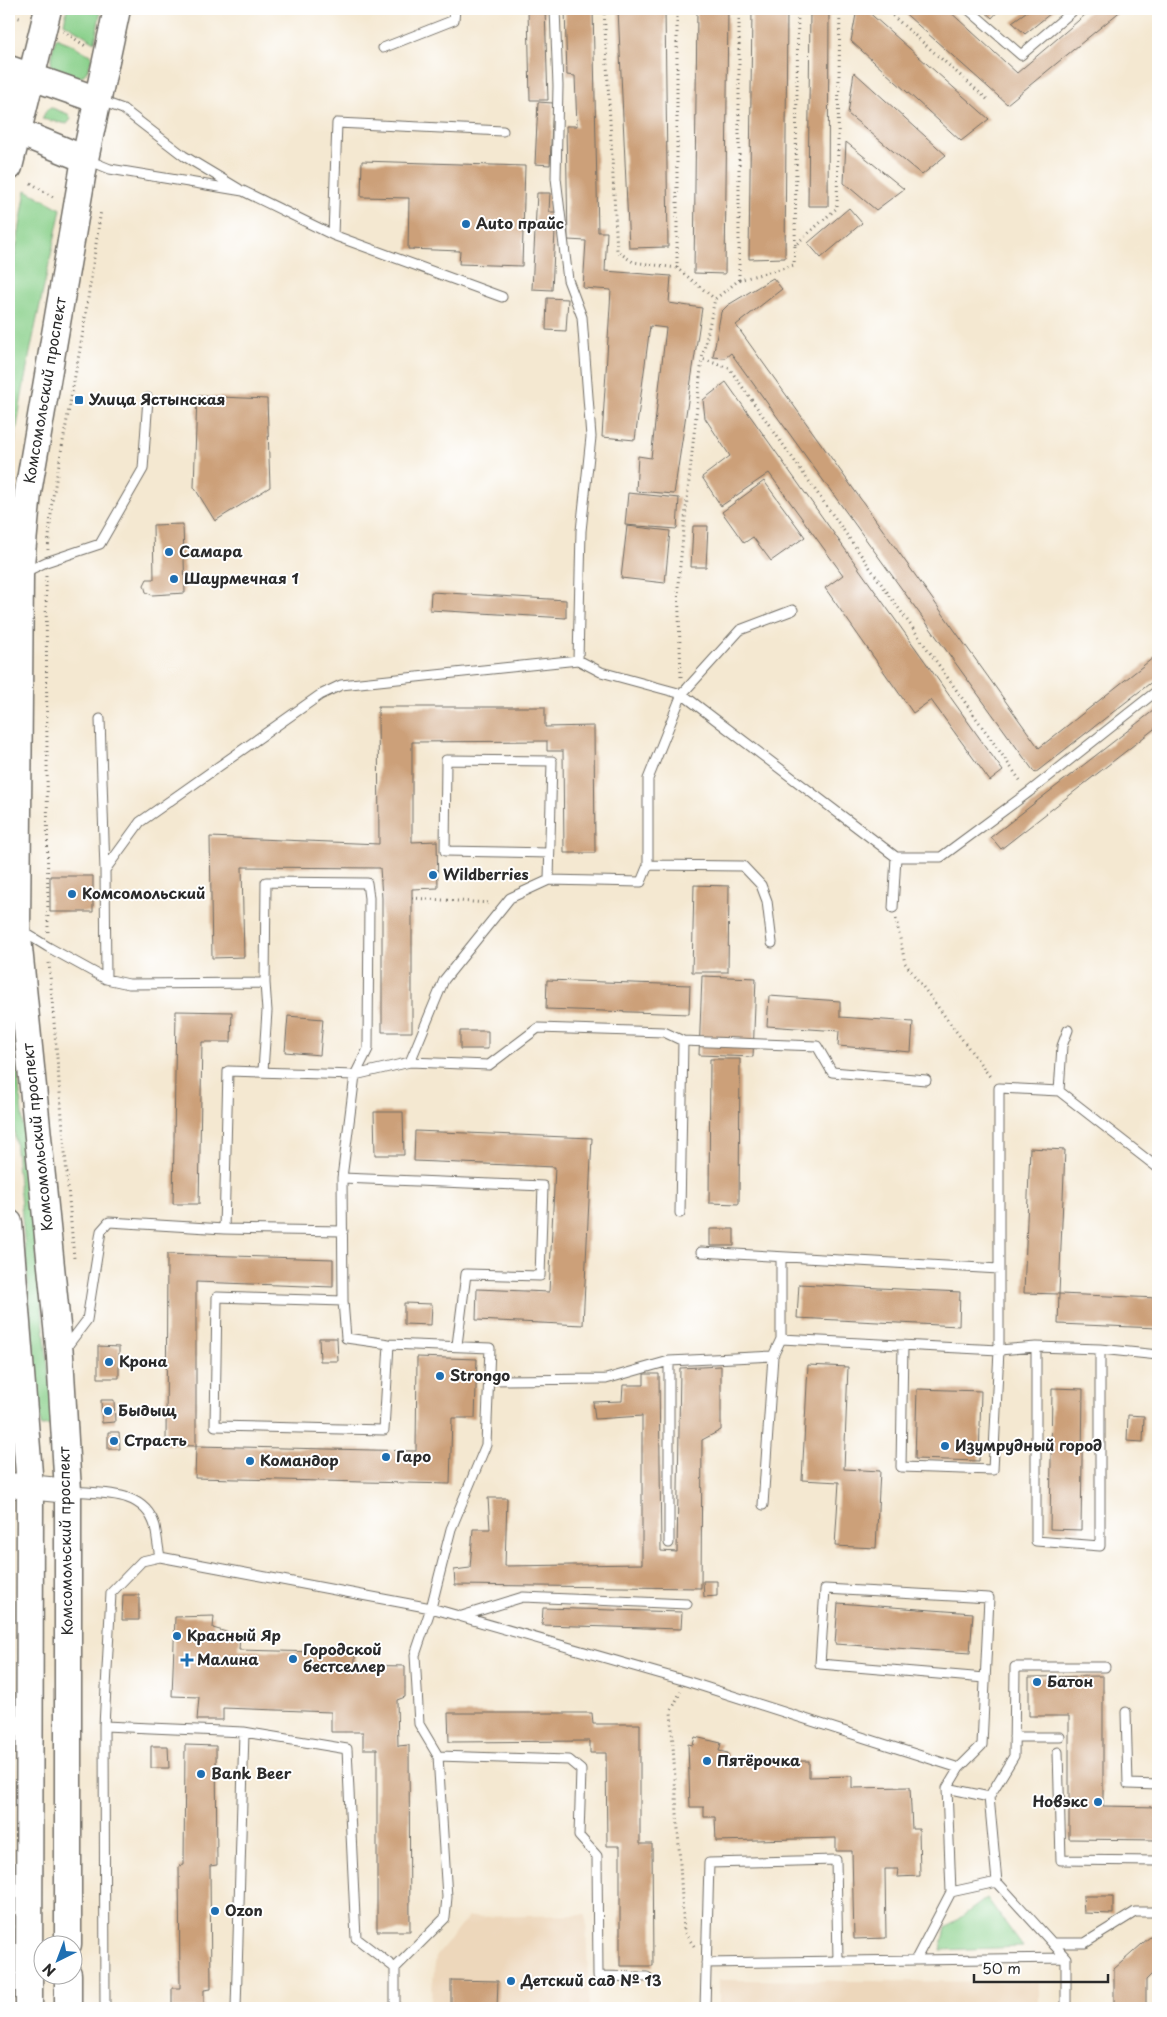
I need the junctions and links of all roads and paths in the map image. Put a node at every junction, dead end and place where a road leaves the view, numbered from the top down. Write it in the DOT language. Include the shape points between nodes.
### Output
graph roads {
  1 [pos="117,9"];
  2 [pos="455,9"];
  3 [pos="555,9"];
  4 [pos="604,9"];
  5 [pos="678,9"];
  6 [pos="739,9"];
  7 [pos="798,9"];
  8 [pos="840,9"];
  9 [pos="885,9"];
  10 [pos="968,9"];
  11 [pos="1075,9"];
  12 [pos="9,15"];
  13 [pos="46,20"];
  14 [pos="383,48"];
  15 [pos="94,52"];
  16 [pos="20,73"];
  17 [pos="98,100"];
  18 [pos="988,100"];
  19 [pos="13,130"];
  20 [pos="503,131"];
  21 [pos="85,159"];
  22 [pos="9,167"];
  23 [pos="31,183"];
  24 [pos="244,191"];
  25 [pos="62,202"];
  26 [pos="100,210"];
  27 [pos="333,235"];
  28 [pos="795,245"];
  29 [pos="677,268"];
  30 [pos="739,280"];
  31 [pos="502,296"];
  32 [pos="715,299"];
  33 [pos="702,360"];
  34 [pos="148,398"];
  35 [pos="46,562"];
  36 [pos="20,574"];
  37 [pos="793,610"];
  38 [pos="578,660"];
  39 [pos="1158,690"];
  40 [pos="682,694"];
  41 [pos="100,719"];
  42 [pos="1028,792"];
  43 [pos="549,853"];
  44 [pos="896,857"];
  45 [pos="648,865"];
  46 [pos="105,870"];
  47 [pos="549,880"];
  48 [pos="412,898"];
  49 [pos="504,905"];
  50 [pos="894,908"];
  51 [pos="17,928"];
  52 [pos="772,944"];
  53 [pos="48,948"];
  54 [pos="106,978"];
  55 [pos="266,983"];
  56 [pos="1068,1030"];
  57 [pos="683,1041"];
  58 [pos="410,1062"];
  59 [pos="263,1071"];
  60 [pos="355,1075"];
  61 [pos="926,1080"];
  62 [pos="999,1088"];
  63 [pos="1059,1091"];
  64 [pos="1158,1168"];
  65 [pos="342,1178"];
  66 [pos="680,1213"];
  67 [pos="9,1223"];
  68 [pos="224,1229"];
  69 [pos="343,1231"];
  70 [pos="701,1252"];
  71 [pos="781,1257"];
  72 [pos="74,1262"];
  73 [pos="999,1269"];
  74 [pos="343,1302"];
  75 [pos="781,1338"];
  76 [pos="389,1344"];
  77 [pos="457,1345"];
  78 [pos="904,1345"];
  79 [pos="1036,1346"];
  80 [pos="1100,1349"];
  81 [pos="999,1350"];
  82 [pos="1158,1355"];
  83 [pos="60,1356"];
  84 [pos="772,1356"];
  85 [pos="669,1361"];
  86 [pos="489,1380"];
  87 [pos="19,1486"];
  88 [pos="68,1491"];
  89 [pos="763,1505"];
  90 [pos="669,1543"];
  91 [pos="160,1557"];
  92 [pos="687,1604"];
  93 [pos="432,1608"];
  94 [pos="462,1616"];
  95 [pos="1105,1667"];
  96 [pos="985,1678"];
  97 [pos="686,1681"];
  98 [pos="1126,1712"];
  99 [pos="104,1726"];
  100 [pos="244,1732"];
  101 [pos="1014,1737"];
  102 [pos="1060,1737"];
  103 [pos="1058,1752"];
  104 [pos="438,1756"];
  105 [pos="959,1768"];
  106 [pos="1158,1784"];
  107 [pos="947,1788"];
  108 [pos="989,1797"];
  109 [pos="1158,1861"];
  110 [pos="997,1882"];
  111 [pos="951,1892"];
  112 [pos="1158,1912"];
  113 [pos="68,1934"];
  114 [pos="1053,1944"];
  115 [pos="1066,1958"];
  116 [pos="916,1959"];
  117 [pos="838,1960"];
  118 [pos="706,1963"];
  119 [pos="395,1968"];
  120 [pos="647,1977"];
  121 [pos="68,1984"];
  122 [pos="29,2008"];
  123 [pos="68,2008"];
  124 [pos="105,2008"];
  125 [pos="236,2008"];
  126 [pos="395,2008"];
  127 [pos="705,2008"];
  128 [pos="1066,2008"];
  1 -- 17 [label="main road, Комсомольский проспект"];
  2 -- 14 [label="lane" via="454,20"];
  3 -- 38 [label="lane" via="558,86 556,178 568,280 582,317 591,437 581,531"];
  4 -- 29 [label="path" via="617,251 633,262"];
  5 -- 29 [label="path"];
  6 -- 30 [label="path"];
  7 -- 28 [label="path"];
  8 -- 28 [label="path" via="837,208"];
  9 -- 18 [label="path"];
  10 -- 11 [label="lane" via="1021,54"];
  12 -- 13 [label="path"];
  13 -- 15 [label="path"];
  13 -- 16 [label="main road"];
  16 -- 17 [label="main road"];
  16 -- 19 [label="main road"];
  17 -- 21 [label="main road, Комсомольский проспект"];
  17 -- 24 [label="lane" via="124,109 184,156"];
  19 -- 21 [label="main road"];
  19 -- 22 [label="main road"];
  20 -- 27 [label="lane" via="337,124"];
  21 -- 24 [label="lane" via="110,169"];
  21 -- 36 [label="main road, Комсомольский проспект" via="28,492"];
  23 -- 25 [label="path"];
  24 -- 27 [label="lane"];
  26 -- 35 [label="path" via="82,341 52,502"];
  27 -- 31 [label="lane"];
  28 -- 30 [label="path" via="794,265"];
  29 -- 32 [label="path"];
  30 -- 32 [label="path"];
  32 -- 33 [label="path"];
  33 -- 40 [label="path" via="678,584"];
  33 -- 42 [label="path" via="729,368"];
  34 -- 35 [label="lane" via="143,469 100,544"];
  35 -- 36 [label="lane"];
  35 -- 53 [label="path"];
  36 -- 51 [label="main road, Комсомольский проспект"];
  37 -- 40 [label="lane" via="740,630"];
  38 -- 40 [label="lane" via="601,672"];
  38 -- 46 [label="lane" via="341,685 320,695 140,822"];
  39 -- 42 [label="lane"];
  40 -- 44 [label="lane"];
  40 -- 45 [label="lane" via="648,779"];
  41 -- 46 [label="lane"];
  42 -- 44 [label="lane" via="941,857"];
  43 -- 43 [label="lane" via="552,761 446,760 445,851"];
  43 -- 47 [label="lane"];
  44 -- 50 [label="lane"];
  45 -- 47 [label="lane" via="641,882"];
  45 -- 52 [label="lane" via="743,866 761,885 767,901"];
  46 -- 54 [label="lane"];
  47 -- 49 [label="lane" via="510,898"];
  48 -- 49 [label="path"];
  49 -- 58 [label="lane" via="444,980"];
  50 -- 62 [label="path" via="905,963"];
  51 -- 53 [label="lane"];
  51 -- 83 [label="main road, Комсомольский проспект"];
  53 -- 54 [label="lane"];
  53 -- 72 [label="path"];
  54 -- 55 [label="lane" via="129,984"];
  55 -- 59 [label="lane"];
  55 -- 60 [label="lane" via="266,882 367,883 368,1049"];
  56 -- 63 [label="lane" via="1062,1046"];
  57 -- 58 [label="lane" via="664,1032 538,1028 489,1065"];
  57 -- 61 [label="lane" via="817,1046 832,1072"];
  57 -- 66 [label="lane"];
  58 -- 60 [label="lane"];
  59 -- 60 [label="lane"];
  59 -- 68 [label="lane" via="228,1070"];
  60 -- 65 [label="lane"];
  62 -- 63 [label="lane"];
  62 -- 73 [label="lane"];
  63 -- 64 [label="lane"];
  65 -- 69 [label="lane"];
  65 -- 77 [label="lane" via="543,1186 540,1276 466,1274"];
  67 -- 87 [label="main road"];
  68 -- 69 [label="lane"];
  68 -- 83 [label="lane" via="109,1222 101,1231 87,1320"];
  69 -- 74 [label="lane"];
  70 -- 71 [label="lane"];
  71 -- 73 [label="lane"];
  71 -- 75 [label="lane"];
  73 -- 81 [label="lane"];
  74 -- 76 [label="lane" via="346,1338"];
  74 -- 76 [label="lane" via="217,1297 214,1426 384,1430"];
  75 -- 78 [label="lane"];
  75 -- 84 [label="lane"];
  76 -- 77 [label="lane"];
  77 -- 86 [label="lane" via="490,1348"];
  78 -- 81 [label="lane"];
  78 -- 81 [label="lane" via="901,1467 993,1470"];
  79 -- 80 [label="lane"];
  79 -- 80 [label="lane" via="1036,1542 1100,1546"];
  79 -- 81 [label="lane"];
  80 -- 82 [label="lane"];
  83 -- 88 [label="main road, Комсомольский проспект"];
  84 -- 85 [label="lane"];
  84 -- 89 [label="lane"];
  85 -- 86 [label="lane" via="606,1379"];
  85 -- 90 [label="lane"];
  86 -- 93 [label="lane" via="486,1445 452,1529"];
  87 -- 88 [label="street"];
  87 -- 122 [label="main road"];
  88 -- 91 [label="lane" via="124,1495 142,1504 154,1524"];
  88 -- 113 [label="main road, Комсомольский проспект"];
  91 -- 93 [label="lane"];
  91 -- 99 [label="lane" via="142,1561 111,1593"];
  92 -- 94 [label="lane" via="523,1597"];
  93 -- 94 [label="lane"];
  93 -- 104 [label="lane" via="415,1654 419,1724"];
  94 -- 97 [label="lane"];
  95 -- 101 [label="lane" via="1015,1667"];
  96 -- 96 [label="lane" via="989,1598 825,1589 820,1664"];
  96 -- 105 [label="lane" via="982,1745"];
  97 -- 105 [label="lane"];
  97 -- 118 [label="path" via="671,1712 684,1932"];
  98 -- 106 [label="lane" via="1128,1784"];
  99 -- 100 [label="lane"];
  99 -- 124 [label="lane"];
  100 -- 119 [label="lane" via="347,1749 356,1938"];
  100 -- 125 [label="lane"];
  101 -- 102 [label="lane"];
  101 -- 108 [label="lane" via="1014,1756"];
  103 -- 109 [label="lane" via="1061,1860"];
  104 -- 119 [label="lane" via="447,1897 445,1918"];
  104 -- 120 [label="lane" via="569,1760 581,1770 579,1836 597,1856 598,1976"];
  105 -- 107 [label="lane"];
  107 -- 108 [label="lane"];
  107 -- 111 [label="lane"];
  108 -- 110 [label="lane"];
  110 -- 111 [label="lane"];
  110 -- 114 [label="lane"];
  111 -- 116 [label="lane"];
  112 -- 114 [label="lane" via="1135,1912 1085,1943"];
  114 -- 115 [label="lane"];
  115 -- 116 [label="lane"];
  115 -- 128 [label="lane"];
  116 -- 117 [label="lane"];
  117 -- 118 [label="lane"];
  117 -- 118 [label="lane" via="836,1860 709,1863"];
  118 -- 127 [label="lane"];
  119 -- 126 [label="lane"];
  121 -- 123 [label="main road"];
}
